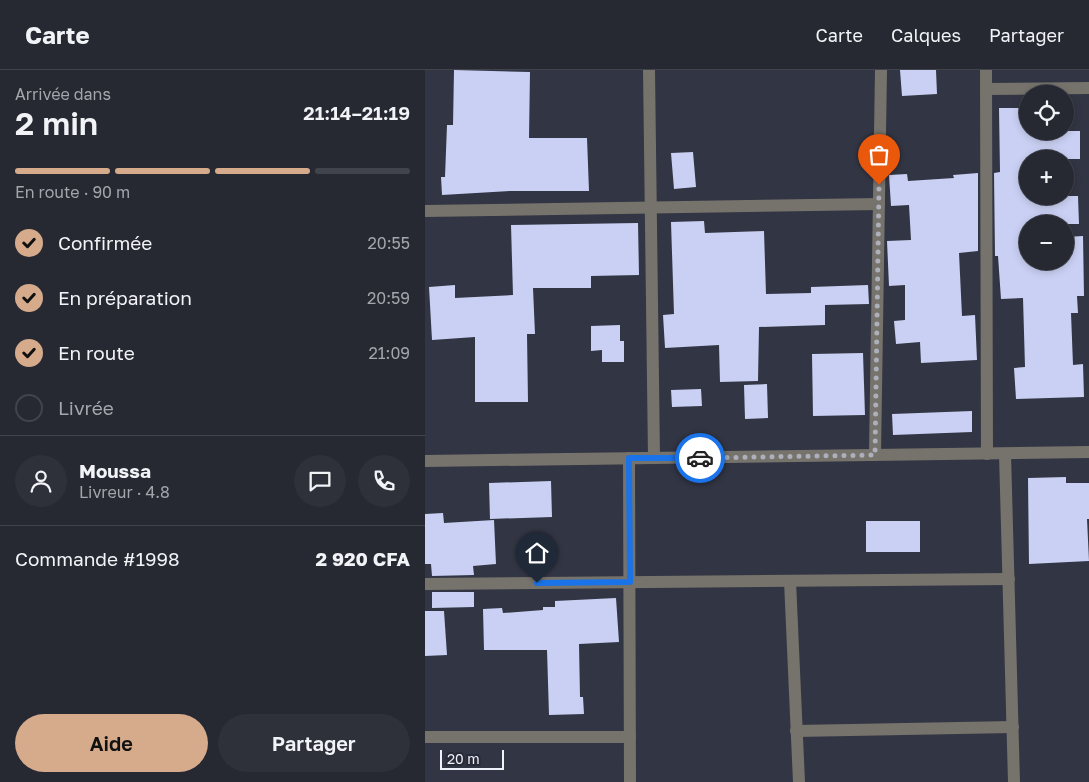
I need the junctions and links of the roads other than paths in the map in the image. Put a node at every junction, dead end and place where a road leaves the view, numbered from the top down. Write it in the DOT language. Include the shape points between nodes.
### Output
graph roads {
  1 [pos="649,70"];
  2 [pos="881,70"];
  3 [pos="986,70"];
  4 [pos="986,88"];
  5 [pos="1089,88"];
  6 [pos="879,204"];
  7 [pos="651,207"];
  8 [pos="425,211"];
  9 [pos="1089,452"];
  10 [pos="987,454"];
  11 [pos="1005,454"];
  12 [pos="875,455"];
  13 [pos="629,458"];
  14 [pos="654,458"];
  15 [pos="425,461"];
  16 [pos="1009,579"];
  17 [pos="790,581"];
  18 [pos="630,582"];
  19 [pos="425,584"];
  20 [pos="1013,727"];
  21 [pos="797,731"];
  22 [pos="630,736"];
  23 [pos="425,737"];
  24 [pos="630,782"];
  25 [pos="799,782"];
  26 [pos="1014,782"];
  1 -- 7 [label="street"];
  2 -- 6 [label="street"];
  3 -- 4 [label="street"];
  4 -- 5 [label="street"];
  4 -- 10 [label="street"];
  6 -- 7 [label="street"];
  6 -- 12 [label="street"];
  7 -- 8 [label="street"];
  7 -- 14 [label="street"];
  9 -- 11 [label="street"];
  10 -- 11 [label="street"];
  10 -- 12 [label="street"];
  11 -- 16 [label="street"];
  12 -- 14 [label="street"];
  13 -- 14 [label="street"];
  13 -- 15 [label="street"];
  13 -- 18 [label="street"];
  16 -- 17 [label="street"];
  16 -- 20 [label="street"];
  17 -- 18 [label="street"];
  17 -- 21 [label="street"];
  18 -- 19 [label="street"];
  18 -- 22 [label="street"];
  20 -- 21 [label="street"];
  20 -- 26 [label="street"];
  21 -- 25 [label="street"];
  22 -- 23 [label="street"];
  22 -- 24 [label="street"];
}
